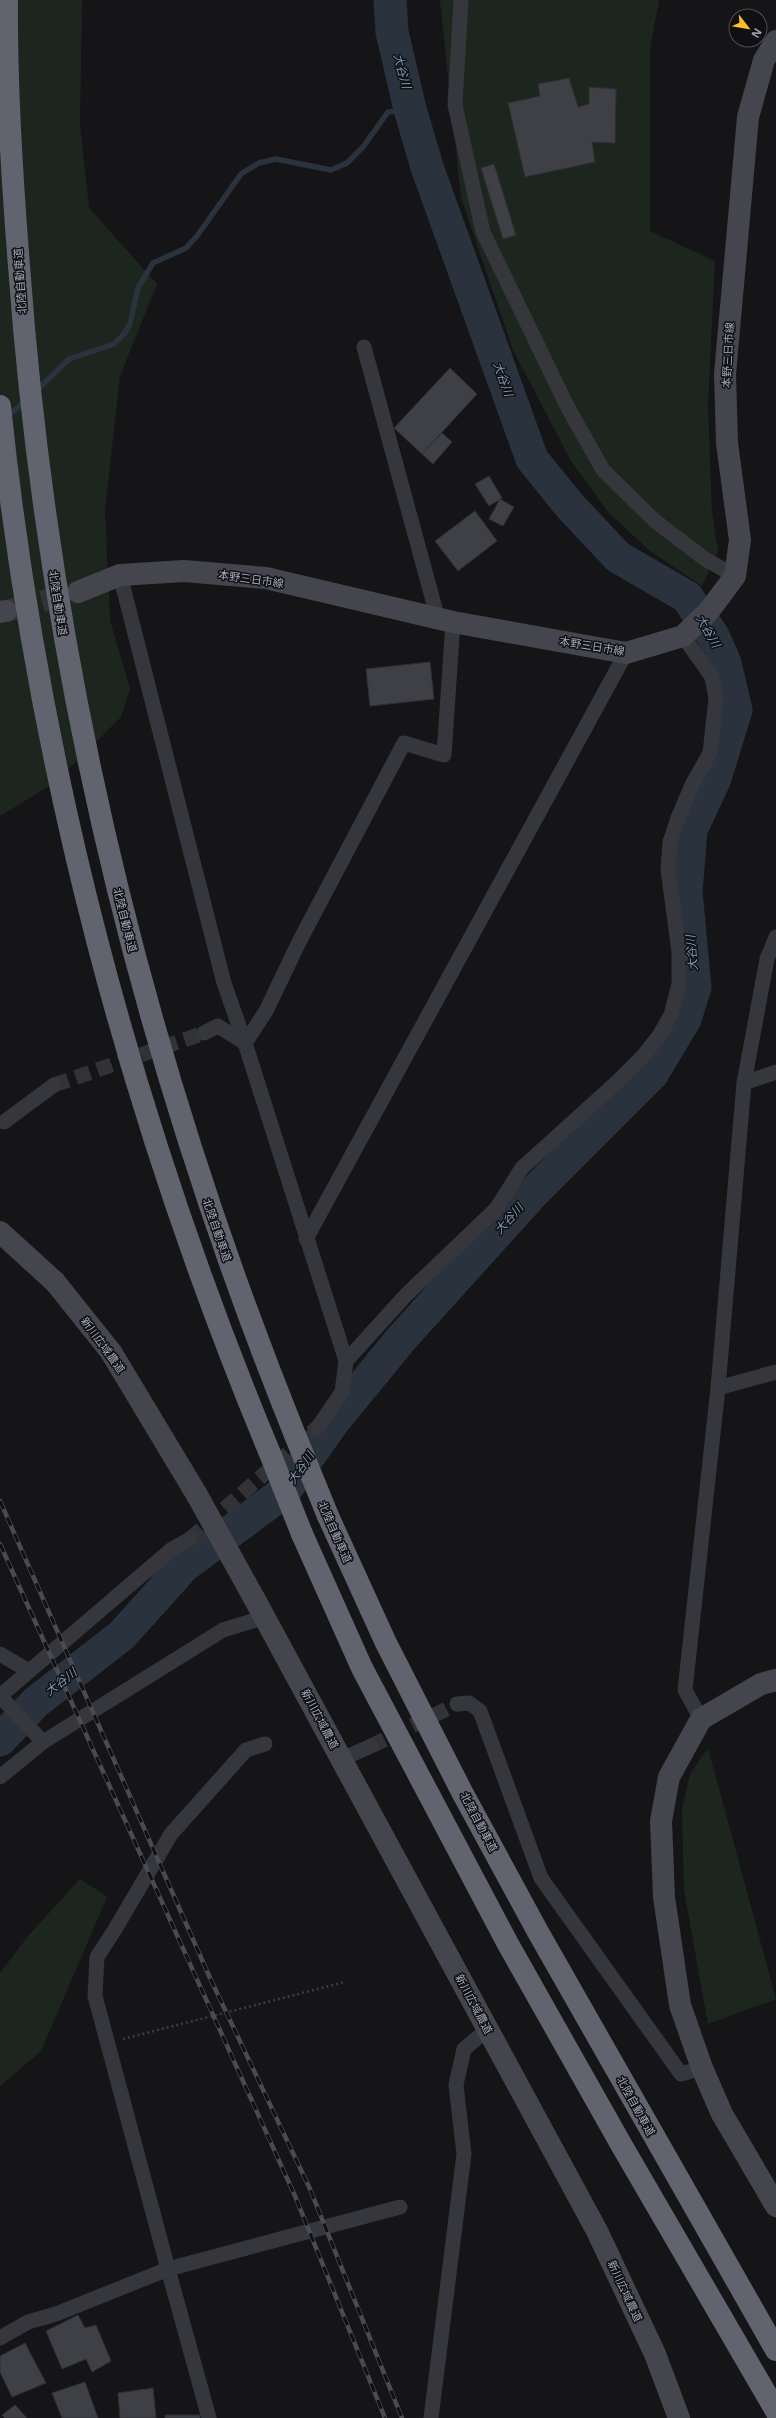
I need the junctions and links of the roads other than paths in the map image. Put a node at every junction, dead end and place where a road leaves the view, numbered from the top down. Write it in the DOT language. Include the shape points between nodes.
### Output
graph roads {
  1 [pos="7,0"];
  2 [pos="461,0"];
  3 [pos="776,41"];
  4 [pos="364,347"];
  5 [pos="0,406"];
  6 [pos="120,575"];
  7 [pos="735,576"];
  8 [pos="78,592"];
  9 [pos="445,620"];
  10 [pos="683,636"];
  11 [pos="626,653"];
  12 [pos="776,937"];
  13 [pos="204,1033"];
  14 [pos="245,1043"];
  15 [pos="776,1072"];
  16 [pos="744,1083"];
  17 [pos="54,1085"];
  18 [pos="4,1122"];
  19 [pos="0,1232"];
  20 [pos="306,1239"];
  21 [pos="346,1361"];
  22 [pos="776,1372"];
  23 [pos="718,1388"];
  24 [pos="318,1427"];
  25 [pos="190,1539"];
  26 [pos="265,1618"];
  27 [pos="0,1654"];
  28 [pos="29,1670"];
  29 [pos="776,1680"];
  30 [pos="457,1704"];
  31 [pos="701,1719"];
  32 [pos="43,1742"];
  33 [pos="265,1744"];
  34 [pos="370,1746"];
  35 [pos="342,1759"];
  36 [pos="0,1777"];
  37 [pos="488,2029"];
  38 [pos="702,2068"];
  39 [pos="776,2206"];
  40 [pos="400,2207"];
  41 [pos="168,2269"];
  42 [pos="0,2338"];
  43 [pos="776,2350"];
  44 [pos="776,2412"];
  45 [pos="209,2418"];
  46 [pos="431,2418"];
  47 [pos="679,2418"];
  1 -- 43 [label="highway, 北陸自動車道, bridge" via="12,176 22,313 38,468 60,619 92,782 127,930 165,1071 213,1219 262,1353 328,1516 386,1643 462,1792 545,1945"];
  2 -- 7 [label="street" via="455,105 484,232 515,299 567,406 603,470 655,521 705,559"];
  3 -- 7 [label="street, 本野三日市線" via="764,60 748,116 725,374 727,443 740,540"];
  4 -- 9 [label="street"];
  5 -- 44 [label="highway, bridge" via="30,621 57,767 94,922 137,1081 185,1232 237,1375 302,1534 362,1668 508,1944"];
  6 -- 8 [label="street, 本野三日市線"];
  6 -- 9 [label="street, 本野三日市線" via="184,571 266,578"];
  6 -- 14 [label="street" via="224,983"];
  7 -- 10 [label="street, 本野三日市線" via="709,611"];
  9 -- 11 [label="street, 本野三日市線"];
  9 -- 14 [label="street" via="444,756 404,743 299,942 266,1011"];
  10 -- 11 [label="street, 本野三日市線"];
  10 -- 21 [label="street" via="712,677 716,698 710,753 692,785 670,842 668,869 679,968 679,984 671,1015 644,1055 522,1168 496,1209 406,1295"];
  11 -- 20 [label="street"];
  12 -- 16 [label="street" via="767,959"];
  13 -- 14 [label="street" via="218,1026"];
  14 -- 20 [label="street"];
  15 -- 16 [label="street"];
  16 -- 23 [label="street"];
  17 -- 18 [label="street"];
  19 -- 26 [label="street, 新川広域農道, bridge" via="55,1282 111,1352 197,1495"];
  20 -- 21 [label="street"];
  21 -- 24 [label="street" via="342,1392"];
  22 -- 23 [label="street"];
  23 -- 31 [label="street" via="685,1690"];
  25 -- 28 [label="street" via="172,1549"];
  26 -- 32 [label="street" via="224,1630"];
  26 -- 35 [label="street, 新川広域農道"];
  27 -- 28 [label="street"];
  28 -- 32 [label="street" via="0,1696"];
  29 -- 31 [label="street" via="761,1684"];
  30 -- 38 [label="street" via="469,1703 480,1711 541,1878 681,2074"];
  31 -- 38 [label="street" via="670,1777 662,1821 664,1897 680,2006"];
  32 -- 36 [label="street"];
  33 -- 41 [label="street" via="246,1750 171,1834 97,1957 95,1996"];
  34 -- 35 [label="street"];
  35 -- 37 [label="street, 新川広域農道"];
  37 -- 46 [label="street" via="464,2049 456,2085 464,2154"];
  37 -- 47 [label="street, 新川広域農道" via="597,2231 655,2354"];
  38 -- 39 [label="street" via="722,2114"];
  40 -- 41 [label="street"];
  41 -- 42 [label="street" via="56,2314 28,2322"];
  41 -- 45 [label="street"];
}
